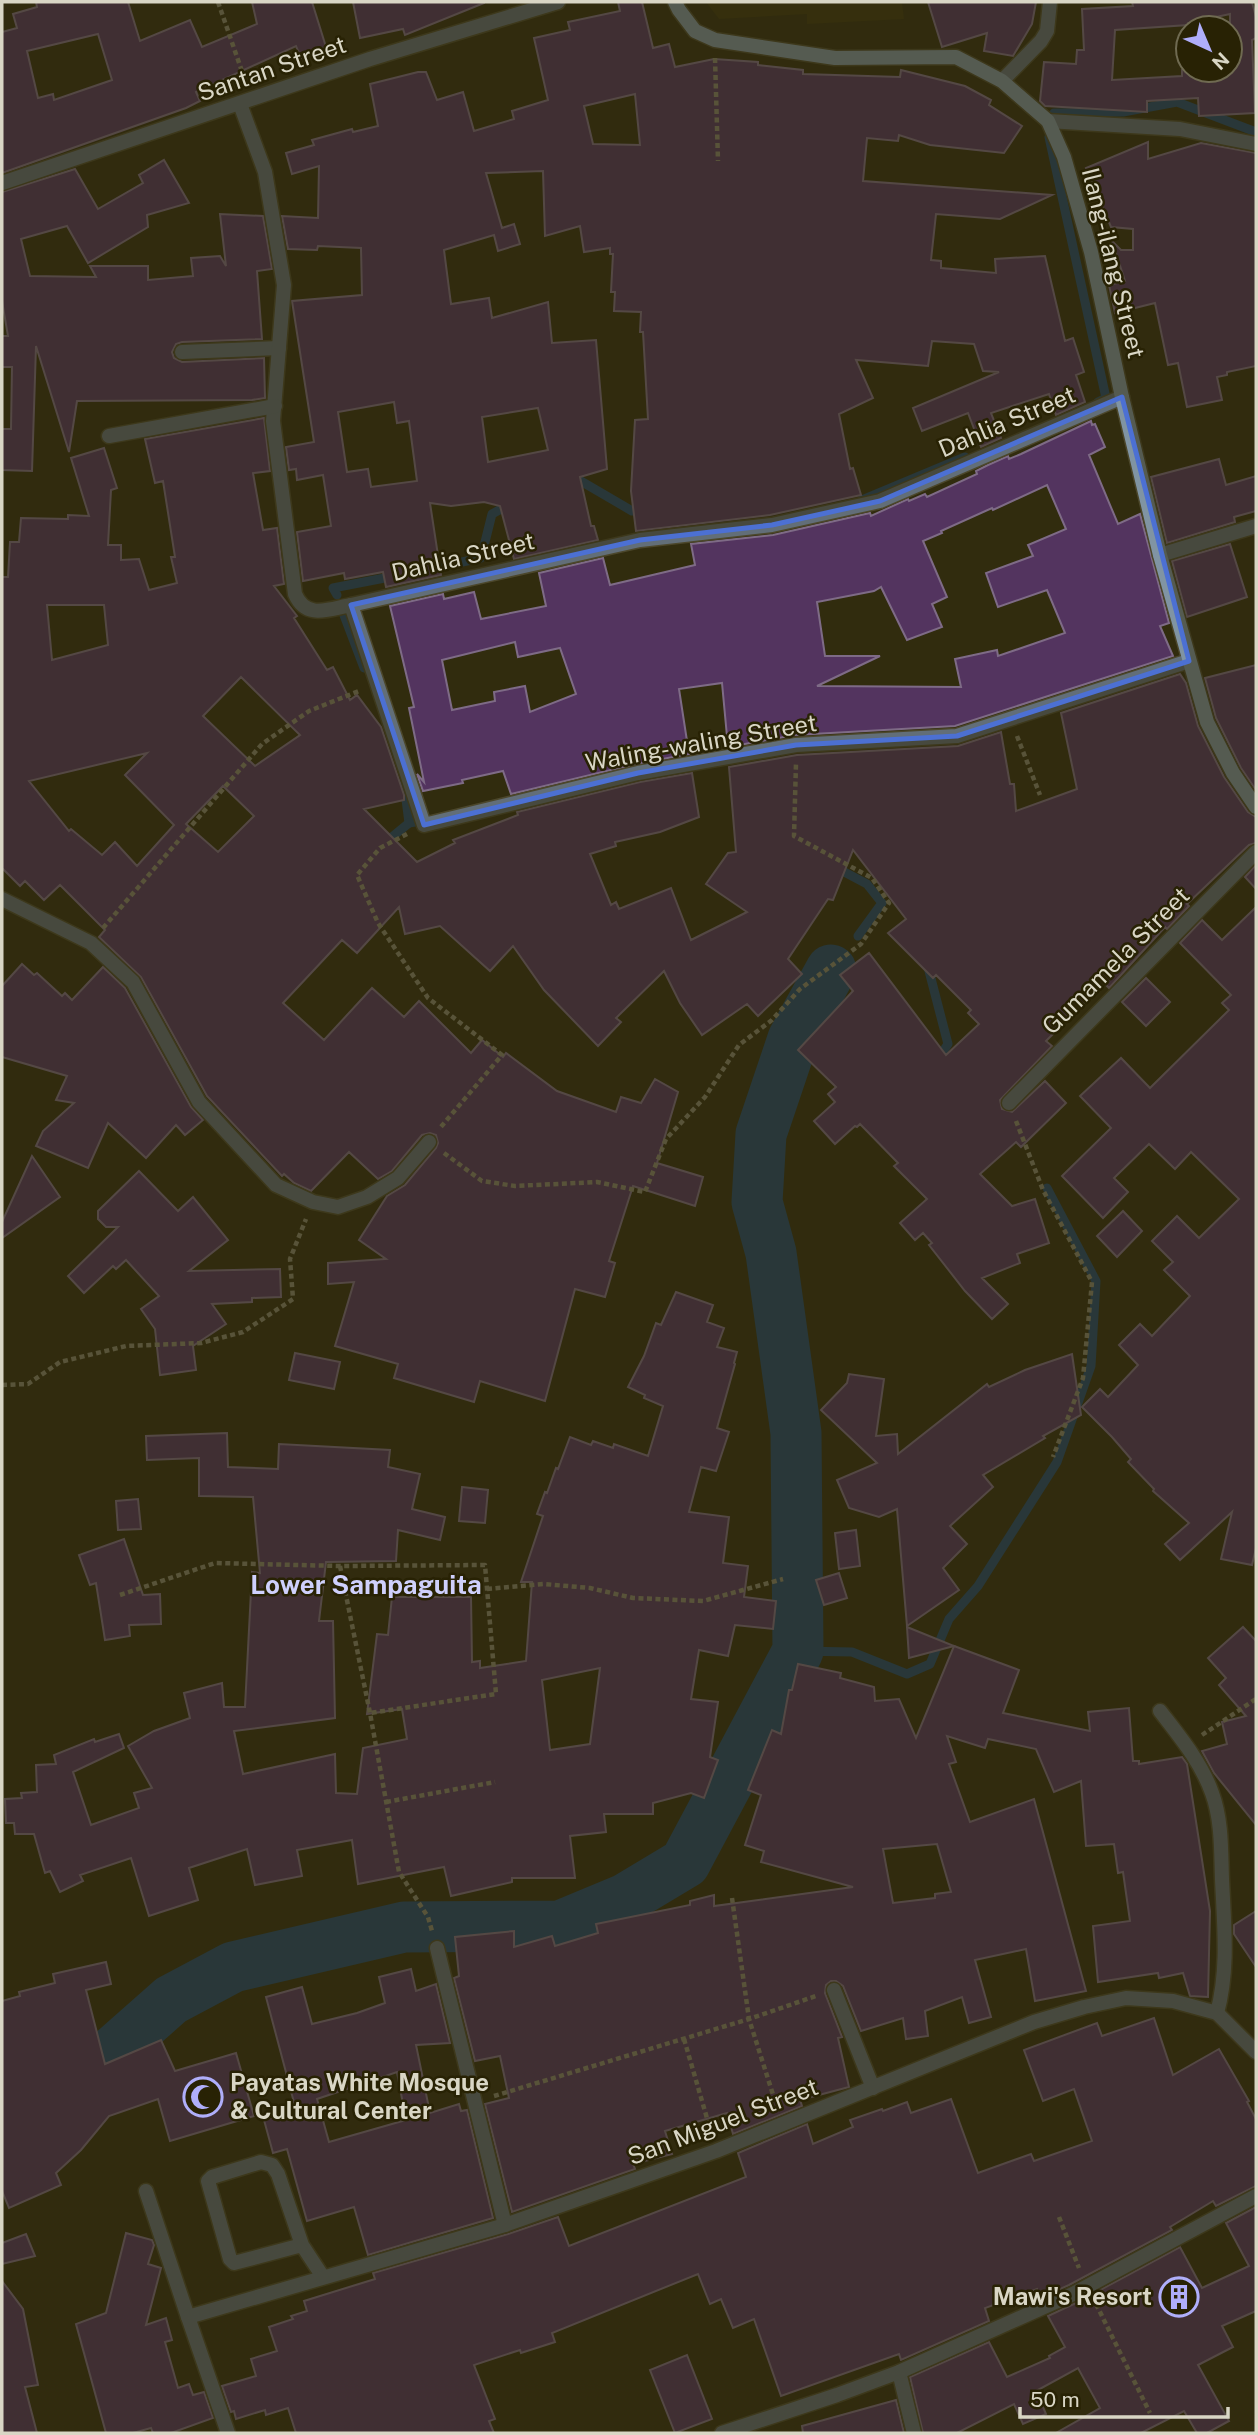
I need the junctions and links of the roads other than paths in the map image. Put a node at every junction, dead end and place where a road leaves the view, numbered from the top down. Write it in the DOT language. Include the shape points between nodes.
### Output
graph roads {
  1 [pos="558,2"];
  2 [pos="675,2"];
  3 [pos="1050,2"];
  4 [pos="1002,81"];
  5 [pos="246,102"];
  6 [pos="1048,121"];
  7 [pos="1256,144"];
  8 [pos="2,183"];
  9 [pos="279,348"];
  10 [pos="182,352"];
  11 [pos="1122,397"];
  12 [pos="275,406"];
  13 [pos="109,436"];
  14 [pos="1256,526"];
  15 [pos="1160,555"];
  16 [pos="351,605"];
  17 [pos="1189,661"];
  18 [pos="1256,807"];
  19 [pos="1256,852"];
  20 [pos="2,899"];
  21 [pos="1009,1103"];
  22 [pos="429,1142"];
  23 [pos="1160,1711"];
  24 [pos="438,1948"];
  25 [pos="834,1990"];
  26 [pos="1217,2013"];
  27 [pos="1256,2052"];
  28 [pos="873,2088"];
  29 [pos="146,2191"];
  30 [pos="1256,2196"];
  31 [pos="505,2225"];
  32 [pos="302,2245"];
  33 [pos="323,2277"];
  34 [pos="188,2317"];
  35 [pos="898,2372"];
  36 [pos="228,2433"];
  37 [pos="722,2433"];
  38 [pos="914,2433"];
  1 -- 5 [label="street, Santan Street"];
  2 -- 4 [label="street, Ilang-ilang Street" via="695,31 715,40 835,58 956,57"];
  3 -- 4 [label="street" via="1047,31 1041,41"];
  4 -- 6 [label="street, Ilang-ilang Street"];
  5 -- 8 [label="street, Santan Street"];
  5 -- 9 [label="street, Dahlia Street" via="265,172 284,285"];
  6 -- 7 [label="street" via="1180,129"];
  6 -- 11 [label="street, Ilang-ilang Street" via="1064,157 1088,240"];
  9 -- 10 [label="street"];
  9 -- 12 [label="street, Dahlia Street"];
  11 -- 15 [label="street, Ilang-ilang Street"];
  11 -- 16 [label="street, Dahlia Street" via="880,501 772,525 640,540"];
  12 -- 13 [label="street"];
  12 -- 16 [label="street, Dahlia Street" via="273,421 295,594 305,609"];
  14 -- 15 [label="street"];
  15 -- 17 [label="street, Ilang-ilang Street"];
  16 -- 17 [label="street, Waling-waling Street" via="424,825 638,773 796,745 957,736"];
  17 -- 18 [label="street, Ilang-ilang Street" via="1207,722"];
  19 -- 21 [label="street, Gumamela Street"];
  20 -- 22 [label="street" via="91,943 133,982 199,1102 276,1185 313,1202 338,1207 398,1178"];
  23 -- 26 [label="street" via="1202,1768 1213,1795 1220,1835 1226,1967"];
  24 -- 31 [label="street"];
  25 -- 28 [label="street"];
  26 -- 27 [label="street, San Miguel Street"];
  26 -- 28 [label="street, San Miguel Street" via="1173,2001 1126,1998 1084,2007 1034,2022"];
  28 -- 31 [label="street, San Miguel Street" via="716,2151"];
  29 -- 34 [label="street"];
  30 -- 35 [label="street" via="1087,2286"];
  31 -- 33 [label="street, San Miguel Street"];
  32 -- 32 [label="street" via="233,2263 208,2181 261,2162 272,2165"];
  32 -- 33 [label="street"];
  33 -- 34 [label="street, San Miguel Street"];
  34 -- 36 [label="street"];
  35 -- 37 [label="street"];
  35 -- 38 [label="street"];
}
